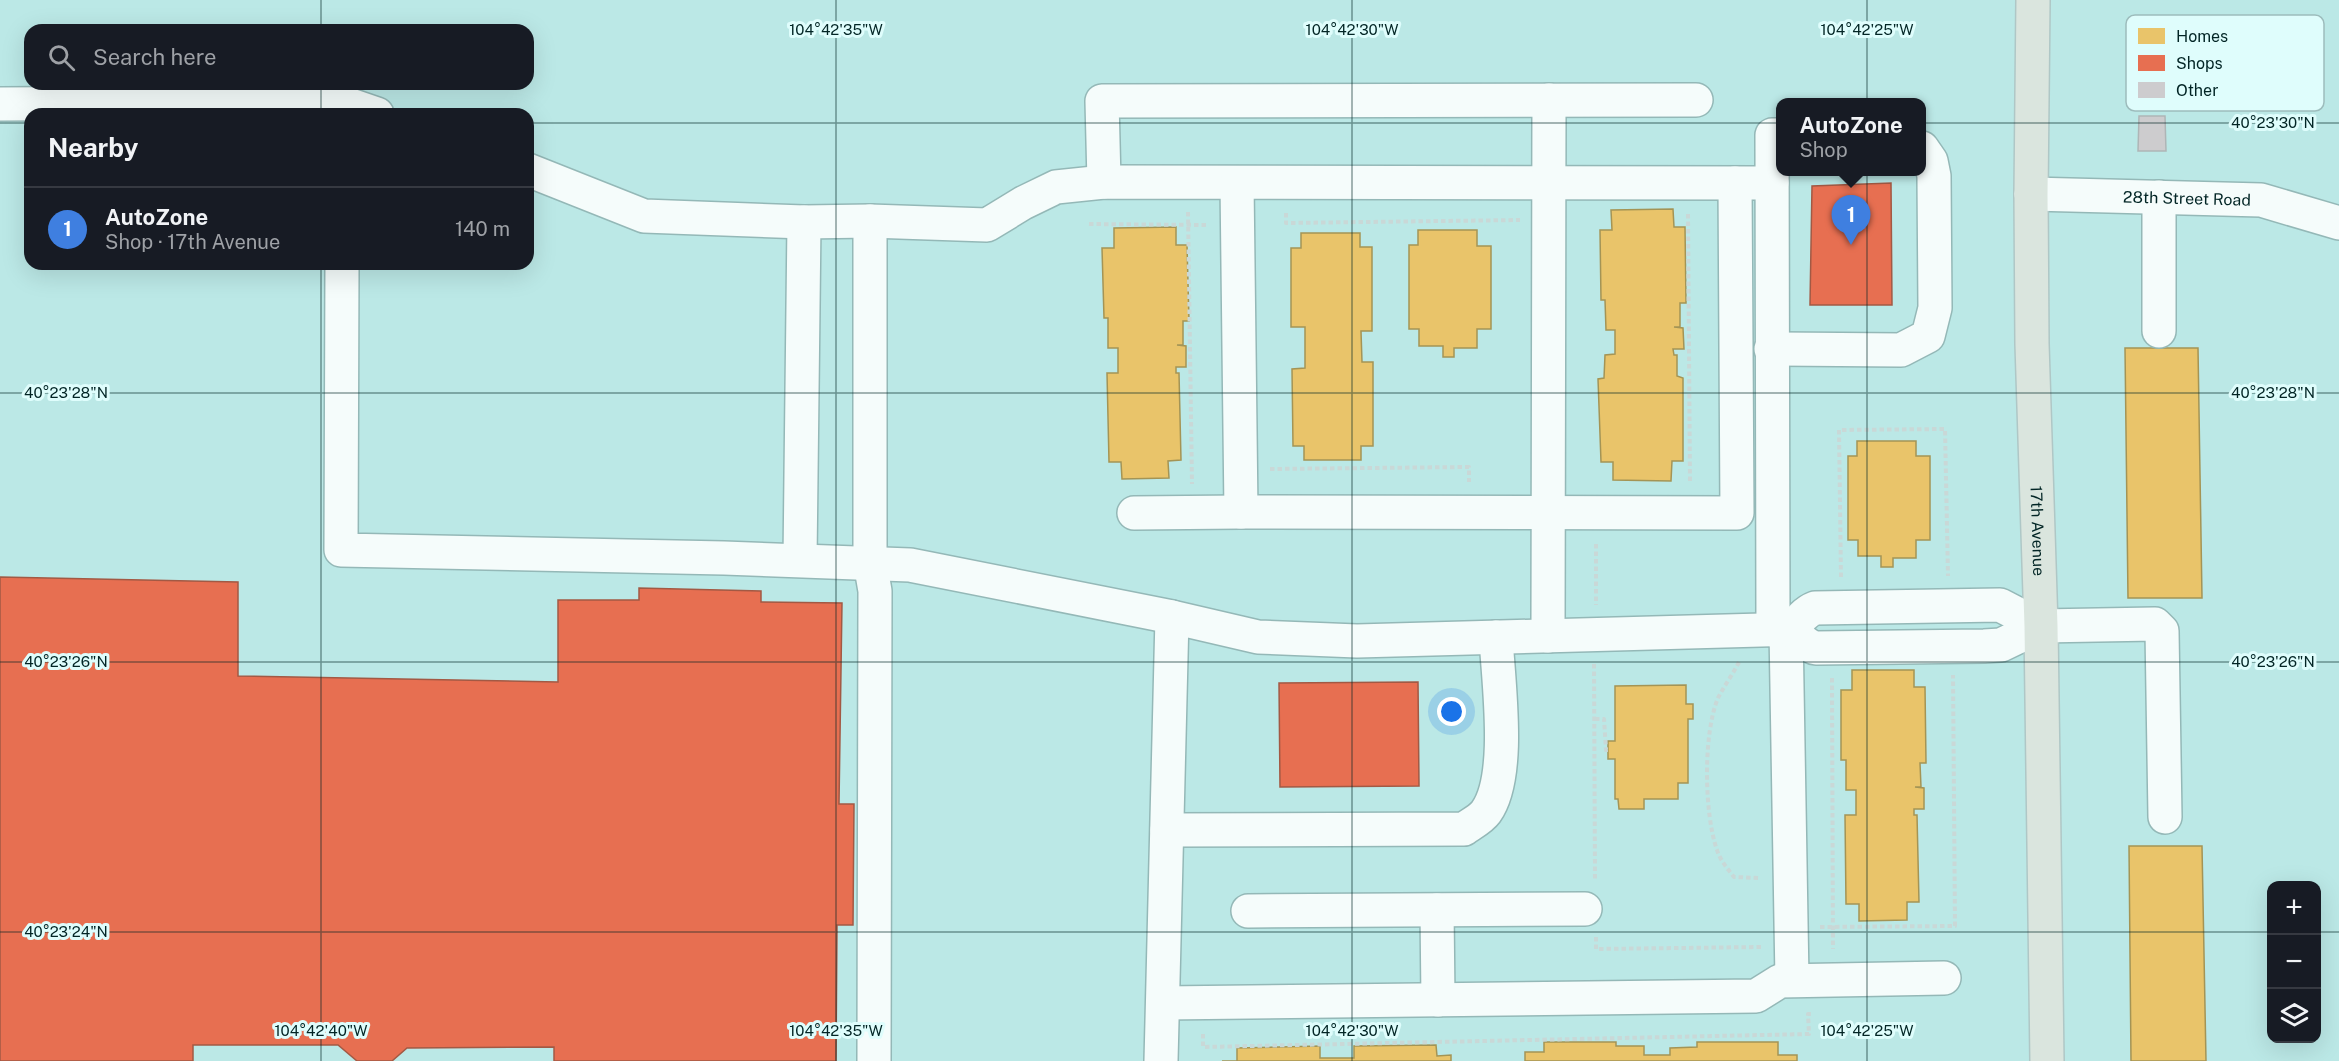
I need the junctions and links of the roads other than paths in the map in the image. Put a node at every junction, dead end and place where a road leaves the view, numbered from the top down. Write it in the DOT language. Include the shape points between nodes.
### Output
graph roads {
  1 [pos="2033,0"];
  2 [pos="1549,100"];
  3 [pos="1696,100"];
  4 [pos="0,104"];
  5 [pos="342,108"];
  6 [pos="1776,135"];
  7 [pos="1926,154"];
  8 [pos="534,172"];
  9 [pos="1547,181"];
  10 [pos="1104,182"];
  11 [pos="1237,183"];
  12 [pos="1735,183"];
  13 [pos="1772,183"];
  14 [pos="2031,194"];
  15 [pos="2159,197"];
  16 [pos="870,221"];
  17 [pos="804,222"];
  18 [pos="2339,223"];
  19 [pos="342,270"];
  20 [pos="2159,331"];
  21 [pos="1771,348"];
  22 [pos="1241,512"];
  23 [pos="1547,512"];
  24 [pos="1134,513"];
  25 [pos="800,560"];
  26 [pos="870,562"];
  27 [pos="1172,617"];
  28 [pos="2041,626"];
  29 [pos="1785,629"];
  30 [pos="1548,636"];
  31 [pos="1496,637"];
  32 [pos="2165,817"];
  33 [pos="1167,830"];
  34 [pos="1592,909"];
  35 [pos="1437,910"];
  36 [pos="1248,911"];
  37 [pos="1944,978"];
  38 [pos="1792,980"];
  39 [pos="1438,1000"];
  40 [pos="1162,1003"];
  41 [pos="874,1061"];
  42 [pos="1161,1061"];
  43 [pos="2047,1061"];
  1 -- 14 [label="main road, 17th Avenue"];
  2 -- 3 [label="street"];
  2 -- 9 [label="street"];
  2 -- 10 [label="street" via="1102,101"];
  4 -- 5 [label="street"];
  6 -- 13 [label="street" via="1772,135"];
  7 -- 21 [label="street" via="1934,176 1935,308 1928,336 1901,350"];
  8 -- 17 [label="street" via="644,216"];
  9 -- 11 [label="street"];
  9 -- 12 [label="street"];
  9 -- 23 [label="street"];
  10 -- 11 [label="street"];
  10 -- 16 [label="street" via="1056,188 987,225"];
  11 -- 22 [label="street"];
  12 -- 13 [label="street"];
  12 -- 23 [label="street" via="1737,513"];
  13 -- 21 [label="street"];
  14 -- 15 [label="street, 28th Street Road"];
  14 -- 28 [label="main road, 17th Avenue"];
  15 -- 18 [label="street, 28th Street Road" via="2261,200"];
  15 -- 20 [label="street"];
  16 -- 17 [label="street"];
  16 -- 26 [label="street"];
  17 -- 25 [label="street"];
  19 -- 25 [label="street" via="341,550"];
  21 -- 29 [label="street"];
  22 -- 23 [label="street"];
  22 -- 24 [label="street"];
  23 -- 30 [label="street"];
  25 -- 26 [label="street"];
  26 -- 27 [label="street" via="910,565"];
  26 -- 41 [label="street" via="875,591"];
  27 -- 31 [label="street" via="1258,637 1357,641"];
  27 -- 33 [label="street"];
  28 -- 29 [label="street" via="1997,605 1815,608"];
  28 -- 32 [label="street" via="2155,624 2162,631"];
  28 -- 43 [label="main road, 17th Avenue"];
  29 -- 30 [label="street"];
  29 -- 38 [label="street"];
  30 -- 31 [label="street"];
  31 -- 33 [label="street" via="1501,747 1497,789 1486,813 1464,829"];
  33 -- 40 [label="street"];
  34 -- 35 [label="street"];
  35 -- 36 [label="street"];
  35 -- 39 [label="street"];
  37 -- 38 [label="street"];
  38 -- 39 [label="street" via="1780,981 1756,996"];
  39 -- 40 [label="street"];
  40 -- 42 [label="street"];
}
